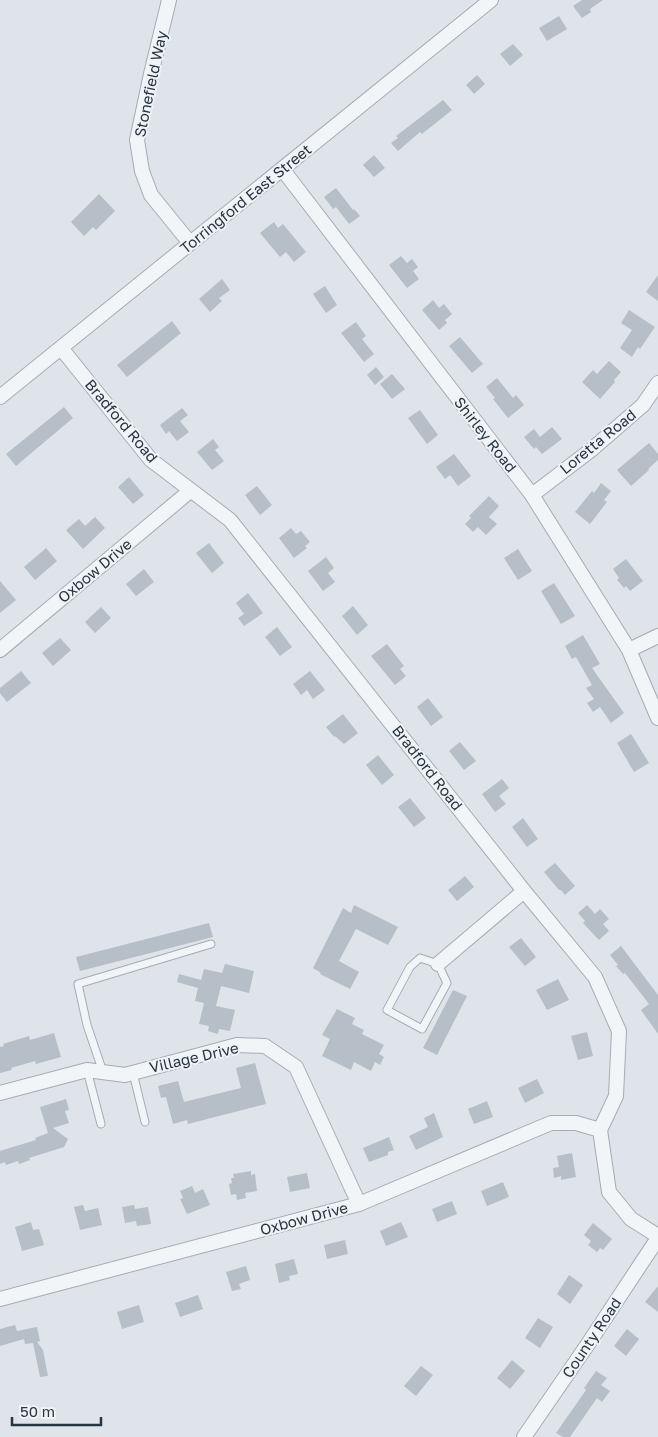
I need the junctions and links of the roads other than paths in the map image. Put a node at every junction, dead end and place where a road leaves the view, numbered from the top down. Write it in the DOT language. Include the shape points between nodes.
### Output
graph roads {
  1 [pos="169,0"];
  2 [pos="491,0"];
  3 [pos="282,170"];
  4 [pos="190,243"];
  5 [pos="61,348"];
  6 [pos="658,383"];
  7 [pos="0,397"];
  8 [pos="190,491"];
  9 [pos="532,495"];
  10 [pos="658,636"];
  11 [pos="0,650"];
  12 [pos="629,650"];
  13 [pos="658,718"];
  14 [pos="524,891"];
  15 [pos="211,944"];
  16 [pos="438,964"];
  17 [pos="87,1070"];
  18 [pos="103,1072"];
  19 [pos="133,1073"];
  20 [pos="0,1093"];
  21 [pos="145,1122"];
  22 [pos="101,1124"];
  23 [pos="600,1130"];
  24 [pos="359,1204"];
  25 [pos="658,1237"];
  26 [pos="0,1299"];
  27 [pos="524,1437"];
  1 -- 4 [label="street, Stonefield Way" via="137,140 142,171 151,195"];
  2 -- 3 [label="street, Torringford East Street"];
  3 -- 4 [label="street, Torringford East Street"];
  3 -- 9 [label="street, Shirley Road"];
  4 -- 5 [label="street, Torringford East Street"];
  5 -- 7 [label="street, Torringford East Street"];
  5 -- 8 [label="street, Bradford Road" via="151,460"];
  6 -- 9 [label="street, Loretta Road" via="643,405"];
  8 -- 11 [label="street, Oxbow Drive"];
  8 -- 14 [label="street, Bradford Road" via="230,520"];
  9 -- 12 [label="street, Shirley Road"];
  10 -- 12 [label="street"];
  12 -- 13 [label="street, Shirley Road"];
  14 -- 16 [label="street"];
  14 -- 23 [label="street, Bradford Road" via="595,976 619,1031 616,1096"];
  15 -- 18 [label="lane" via="78,984"];
  16 -- 16 [label="lane" via="420,958 410,967 387,1010 422,1029 447,983"];
  17 -- 18 [label="street, Village Drive"];
  17 -- 20 [label="street, Village Drive"];
  17 -- 22 [label="lane"];
  18 -- 19 [label="street, Village Drive"];
  19 -- 21 [label="lane"];
  19 -- 24 [label="street, Village Drive" via="237,1045 265,1046 296,1068"];
  23 -- 24 [label="street, Oxbow Drive" via="576,1123 551,1123"];
  23 -- 25 [label="street" via="609,1192 631,1220"];
  24 -- 26 [label="street, Oxbow Drive"];
  25 -- 27 [label="street, County Road"];
}
